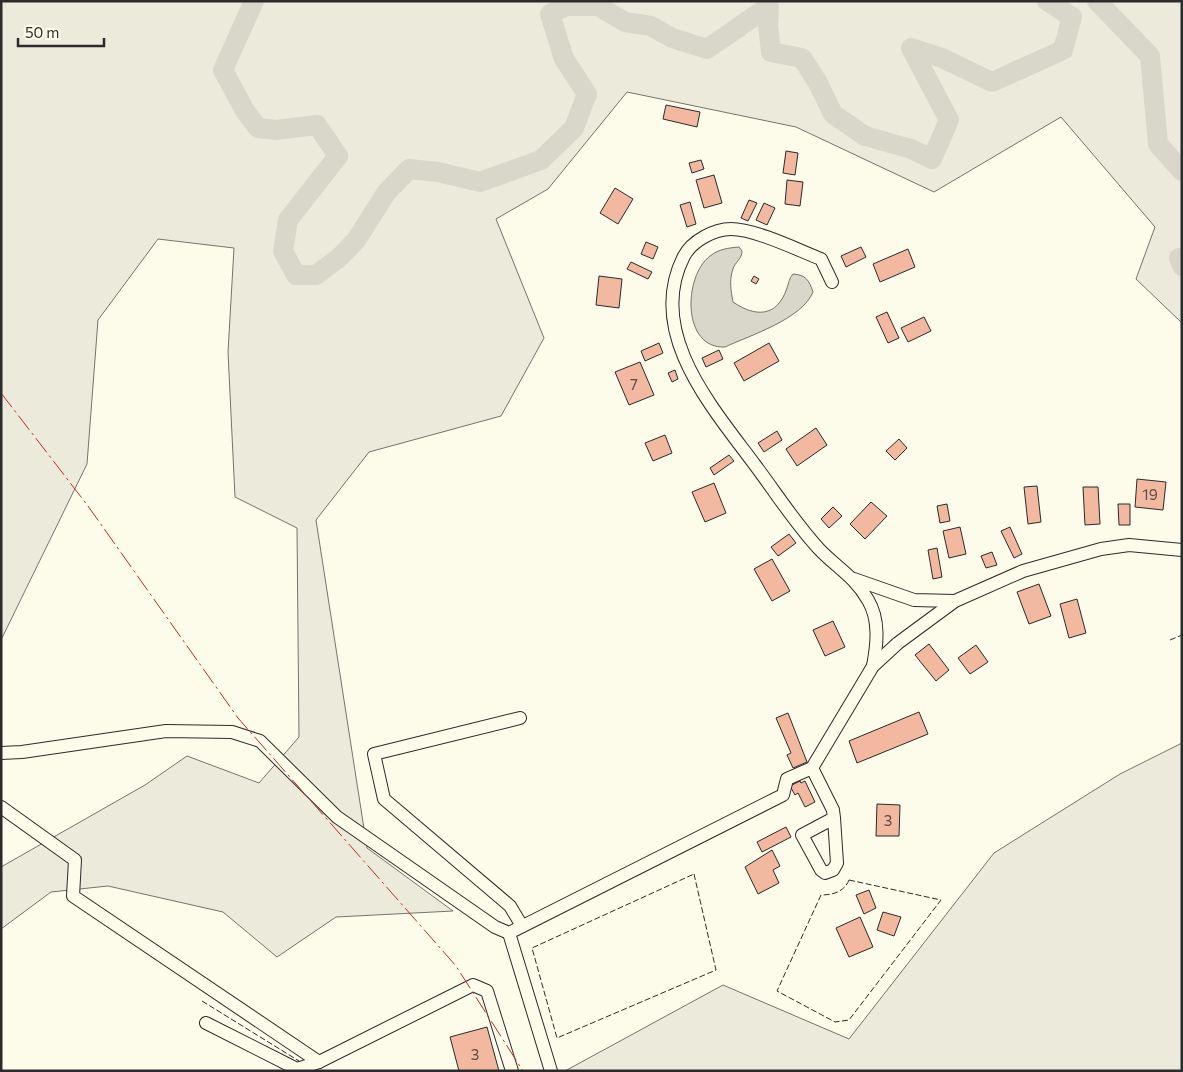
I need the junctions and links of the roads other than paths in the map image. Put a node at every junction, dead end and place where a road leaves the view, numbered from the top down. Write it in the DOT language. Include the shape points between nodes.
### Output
graph roads {
  1 [pos="832,282"];
  2 [pos="1182,550"];
  3 [pos="854,579"];
  4 [pos="893,593"];
  5 [pos="914,600"];
  6 [pos="954,601"];
  7 [pos="873,613"];
  8 [pos="923,625"];
  9 [pos="876,632"];
  10 [pos="898,643"];
  11 [pos="872,666"];
  12 [pos="520,718"];
  13 [pos="1,753"];
  14 [pos="812,768"];
  15 [pos="1,808"];
  16 [pos="834,818"];
  17 [pos="522,926"];
  18 [pos="509,933"];
  19 [pos="206,1023"];
  20 [pos="319,1062"];
  21 [pos="512,1071"];
  22 [pos="551,1071"];
  1 -- 3 [label="street" via="821,259 761,236 731,229 708,234 689,248 678,269 671,304 677,338 710,405 820,550"];
  2 -- 6 [label="street" via="1129,545 1101,549 1023,571"];
  3 -- 4 [label="street"];
  3 -- 7 [label="street" via="870,602"];
  4 -- 5 [label="street"];
  4 -- 7 [label="street" via="877,600"];
  5 -- 6 [label="street"];
  5 -- 8 [label="street" via="924,610"];
  6 -- 8 [label="street"];
  7 -- 9 [label="street"];
  8 -- 10 [label="street"];
  9 -- 10 [label="street" via="887,644"];
  9 -- 11 [label="street" via="877,645"];
  10 -- 11 [label="street"];
  11 -- 14 [label="street"];
  12 -- 17 [label="street" via="374,754 384,798 510,906"];
  13 -- 18 [label="street" via="166,731 232,732 260,741 337,818 495,927"];
  14 -- 16 [label="street"];
  14 -- 17 [label="street" via="787,779 783,795"];
  15 -- 20 [label="street" via="75,860 73,896"];
  17 -- 18 [label="street"];
  18 -- 22 [label="street"];
  19 -- 20 [label="street" via="297,1069"];
  20 -- 21 [label="street" via="472,984 487,991"];
}
